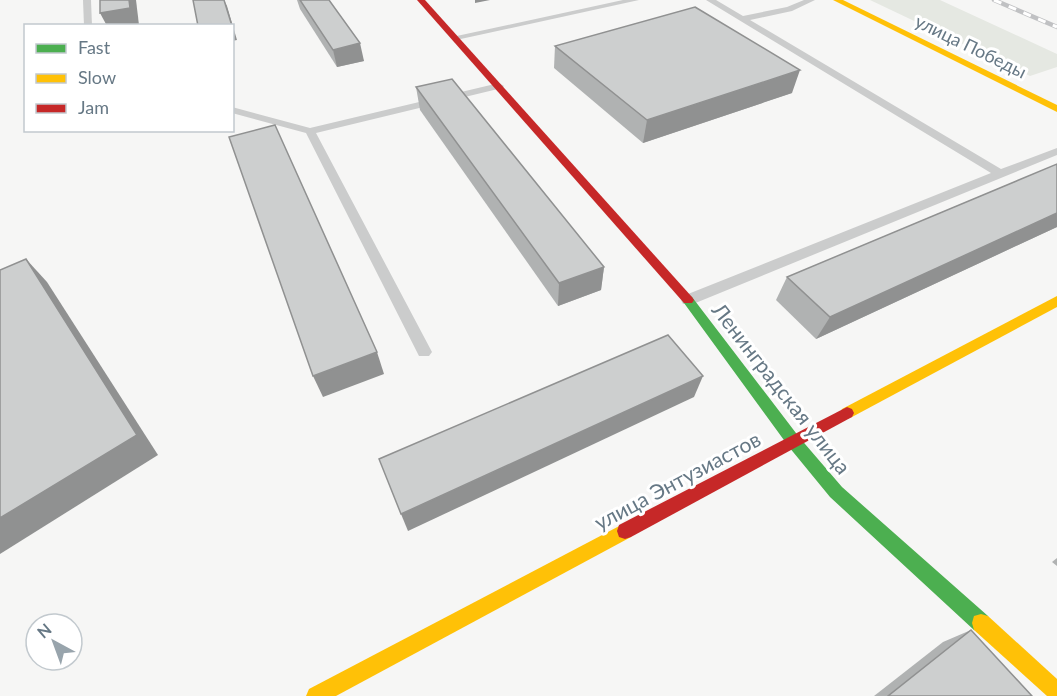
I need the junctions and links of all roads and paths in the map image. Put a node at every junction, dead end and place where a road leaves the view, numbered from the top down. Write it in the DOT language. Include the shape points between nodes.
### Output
graph roads {
  1 [pos="87,0"];
  2 [pos="421,0"];
  3 [pos="636,0"];
  4 [pos="710,0"];
  5 [pos="812,0"];
  6 [pos="837,0"];
  7 [pos="743,19"];
  8 [pos="88,24"];
  9 [pos="456,37"];
  10 [pos="499,86"];
  11 [pos="1057,109"];
  12 [pos="234,111"];
  13 [pos="309,131"];
  14 [pos="1057,151"];
  15 [pos="999,173"];
  16 [pos="688,300"];
  17 [pos="1057,301"];
  18 [pos="424,352"];
  19 [pos="794,442"];
  20 [pos="1057,692"];
  21 [pos="316,696"];
  1 -- 8 [label="lane"];
  2 -- 9 [label="street, Ленинградская улица"];
  3 -- 9 [label="lane"];
  4 -- 7 [label="lane"];
  5 -- 7 [label="lane"];
  6 -- 11 [label="street, улица Победы"];
  7 -- 15 [label="lane"];
  9 -- 10 [label="street, Ленинградская улица"];
  10 -- 13 [label="lane"];
  10 -- 16 [label="street, Ленинградская улица"];
  12 -- 13 [label="lane"];
  13 -- 18 [label="lane"];
  14 -- 15 [label="lane"];
  15 -- 16 [label="lane"];
  16 -- 19 [label="street, Ленинградская улица"];
  17 -- 19 [label="street, улица Энтузиастов"];
  19 -- 20 [label="street, Ленинградская улица" via="836,492"];
  19 -- 21 [label="street, улица Энтузиастов"];
}
